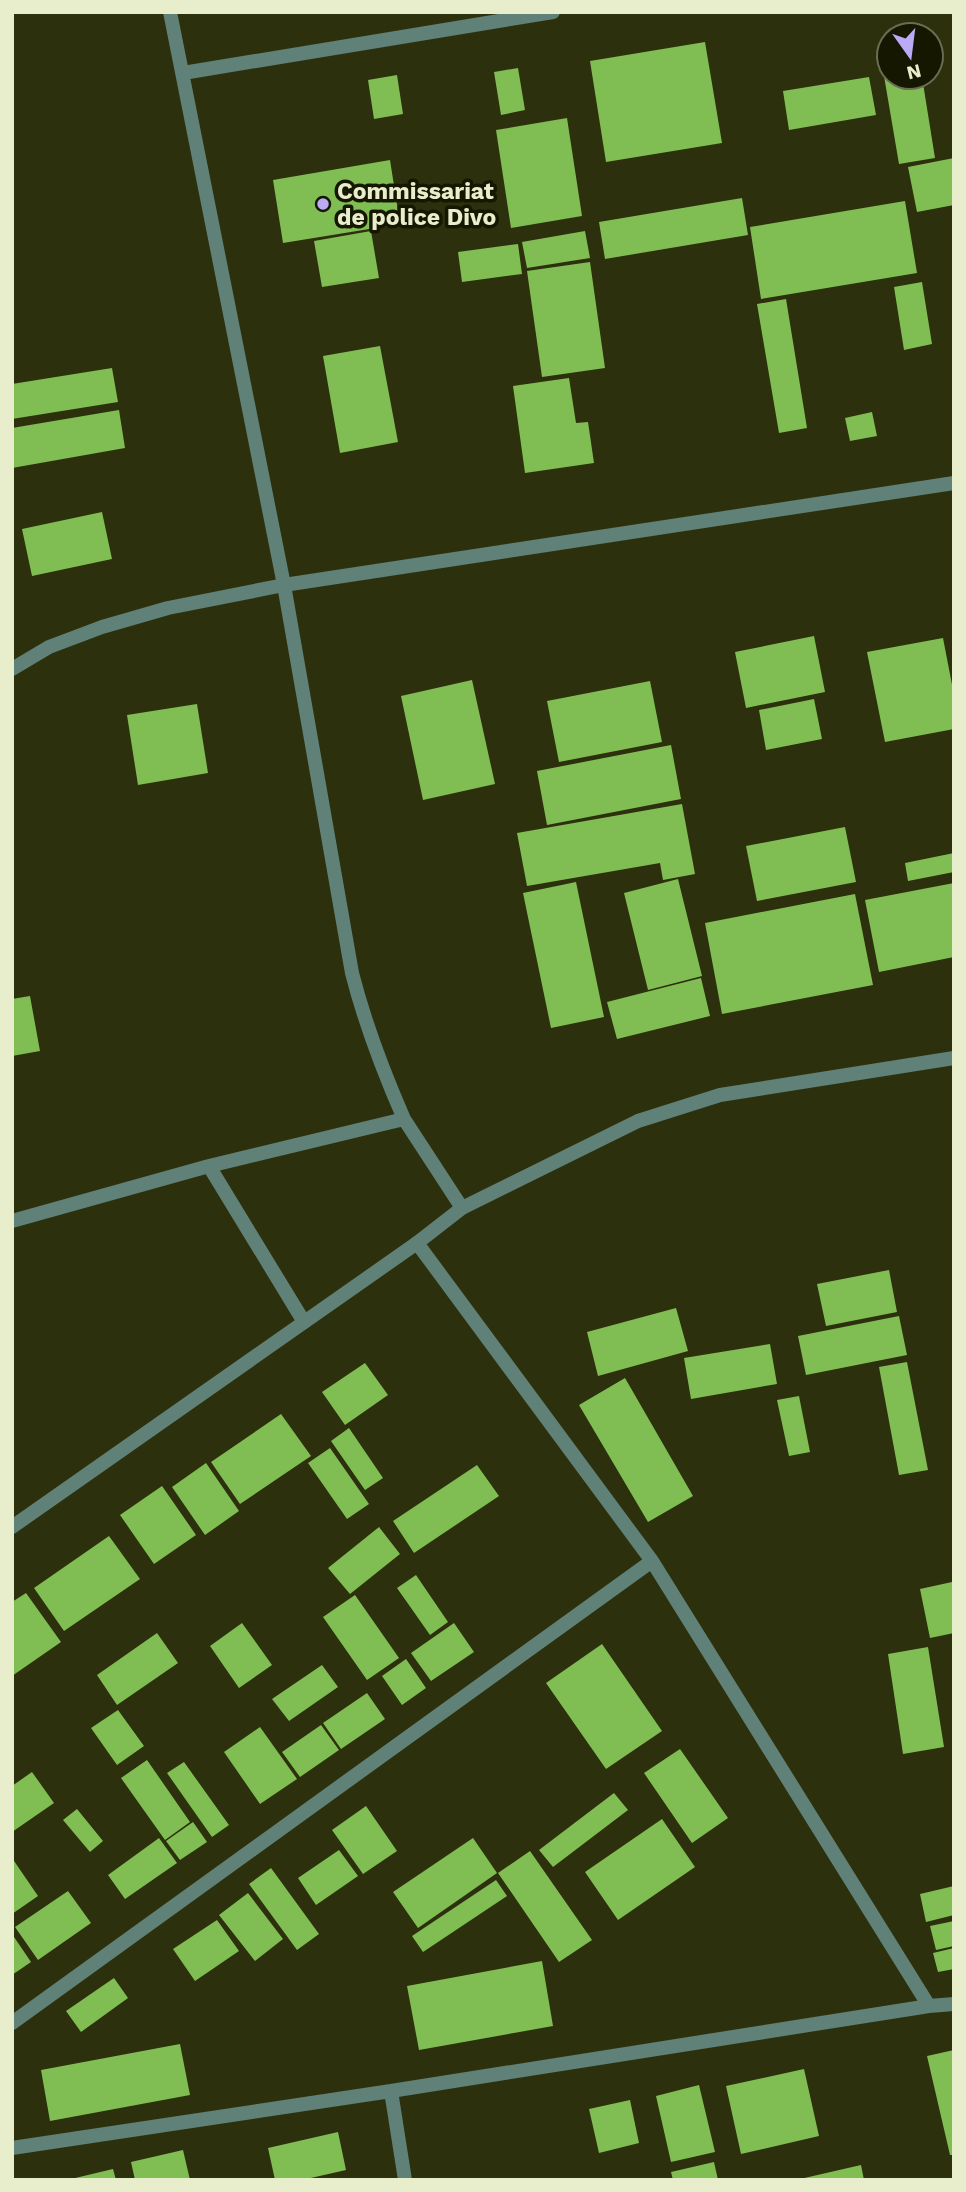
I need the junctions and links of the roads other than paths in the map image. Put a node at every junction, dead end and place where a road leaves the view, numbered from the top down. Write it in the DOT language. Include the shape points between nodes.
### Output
graph roads {
  1 [pos="170,12"];
  2 [pos="552,12"];
  3 [pos="183,74"];
  4 [pos="954,483"];
  5 [pos="284,585"];
  6 [pos="12,668"];
  7 [pos="954,1058"];
  8 [pos="404,1119"];
  9 [pos="209,1166"];
  10 [pos="463,1208"];
  11 [pos="12,1222"];
  12 [pos="417,1243"];
  13 [pos="304,1322"];
  14 [pos="12,1528"];
  15 [pos="652,1561"];
  16 [pos="954,2004"];
  17 [pos="929,2006"];
  18 [pos="12,2023"];
  19 [pos="391,2091"];
  20 [pos="12,2148"];
  21 [pos="405,2180"];
  1 -- 3 [label="street"];
  2 -- 3 [label="street"];
  3 -- 5 [label="street"];
  4 -- 5 [label="street"];
  5 -- 6 [label="street" via="102,626"];
  5 -- 8 [label="street" via="352,974 379,1061"];
  7 -- 10 [label="street" via="720,1095 638,1121"];
  8 -- 9 [label="street"];
  8 -- 10 [label="street"];
  9 -- 11 [label="street"];
  9 -- 13 [label="street"];
  10 -- 12 [label="street"];
  12 -- 13 [label="street"];
  12 -- 15 [label="street"];
  13 -- 14 [label="street"];
  15 -- 17 [label="street"];
  15 -- 18 [label="street"];
  16 -- 17 [label="street"];
  17 -- 19 [label="street"];
  19 -- 20 [label="street"];
  19 -- 21 [label="street"];
}
